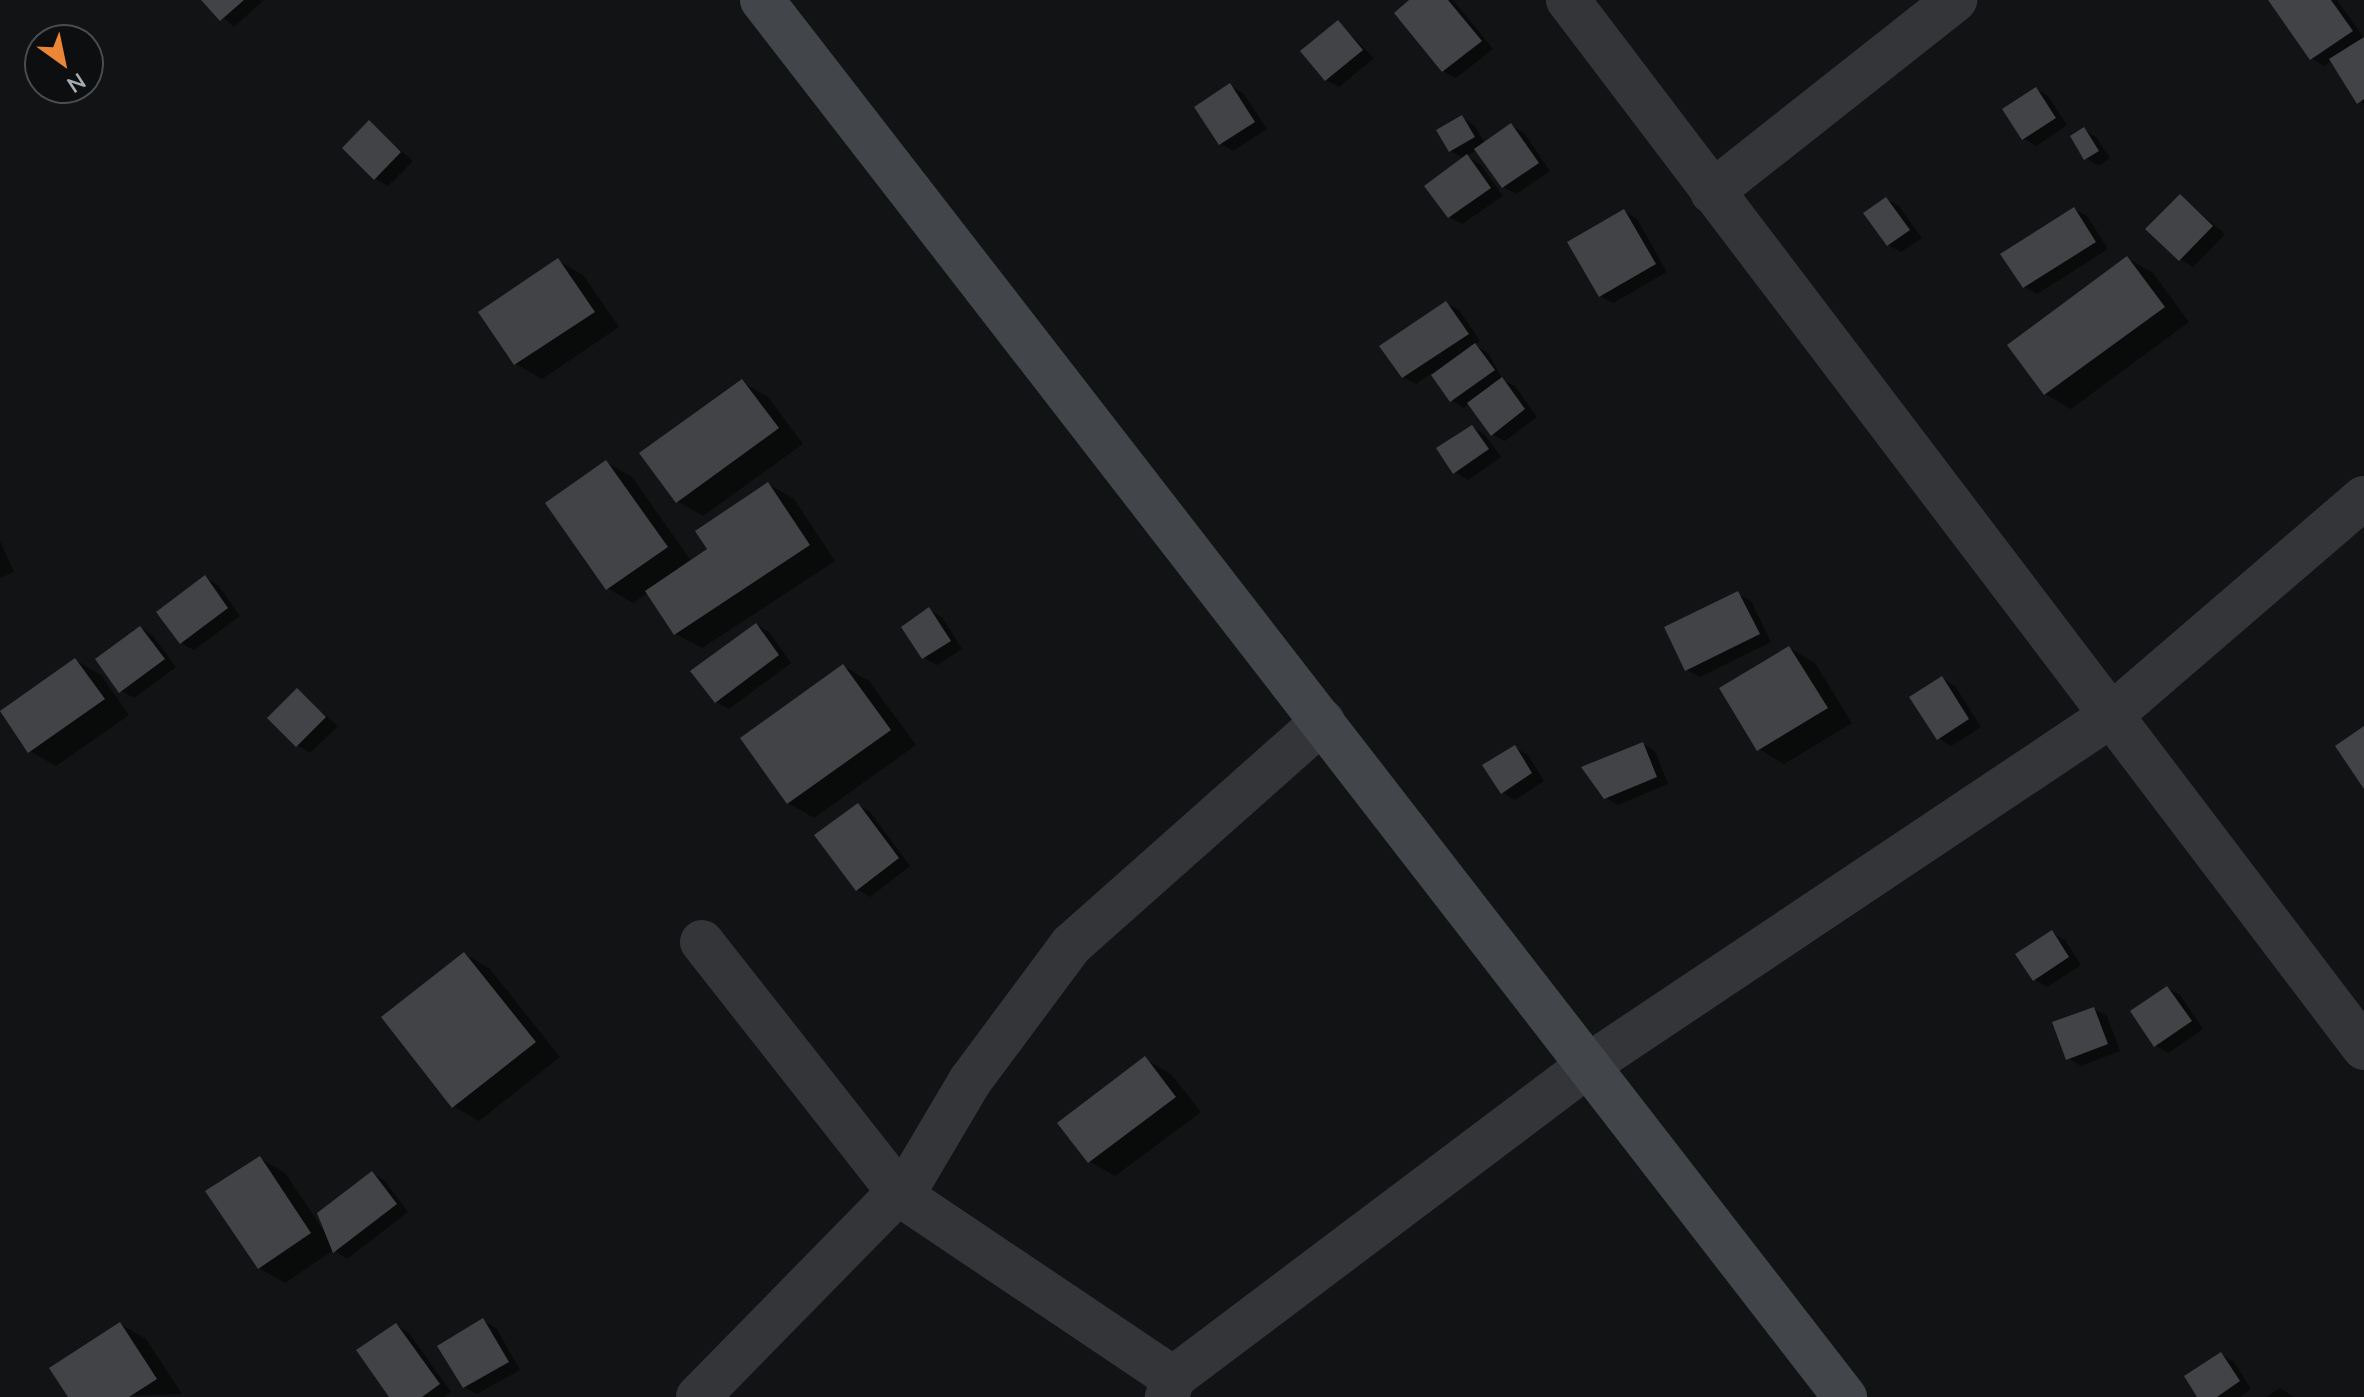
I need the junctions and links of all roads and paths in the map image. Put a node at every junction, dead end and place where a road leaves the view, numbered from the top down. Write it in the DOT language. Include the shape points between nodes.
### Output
graph roads {
  1 [pos="762,0"];
  2 [pos="1568,0"];
  3 [pos="1955,0"];
  4 [pos="1712,192"];
  5 [pos="2364,498"];
  6 [pos="2109,717"];
  7 [pos="1323,721"];
  8 [pos="702,942"];
  9 [pos="2364,1048"];
  10 [pos="1590,1064"];
  11 [pos="902,1196"];
  12 [pos="1170,1387"];
  13 [pos="698,1397"];
  14 [pos="1845,1397"];
  1 -- 7 [label="street"];
  2 -- 4 [label="street"];
  3 -- 4 [label="street"];
  4 -- 6 [label="street"];
  5 -- 6 [label="street"];
  6 -- 9 [label="street"];
  6 -- 10 [label="street"];
  7 -- 10 [label="street"];
  7 -- 11 [label="street" via="1071,945 970,1081"];
  8 -- 11 [label="street"];
  10 -- 12 [label="street"];
  10 -- 14 [label="street"];
  11 -- 12 [label="street"];
  11 -- 13 [label="street" via="892,1199"];
}
